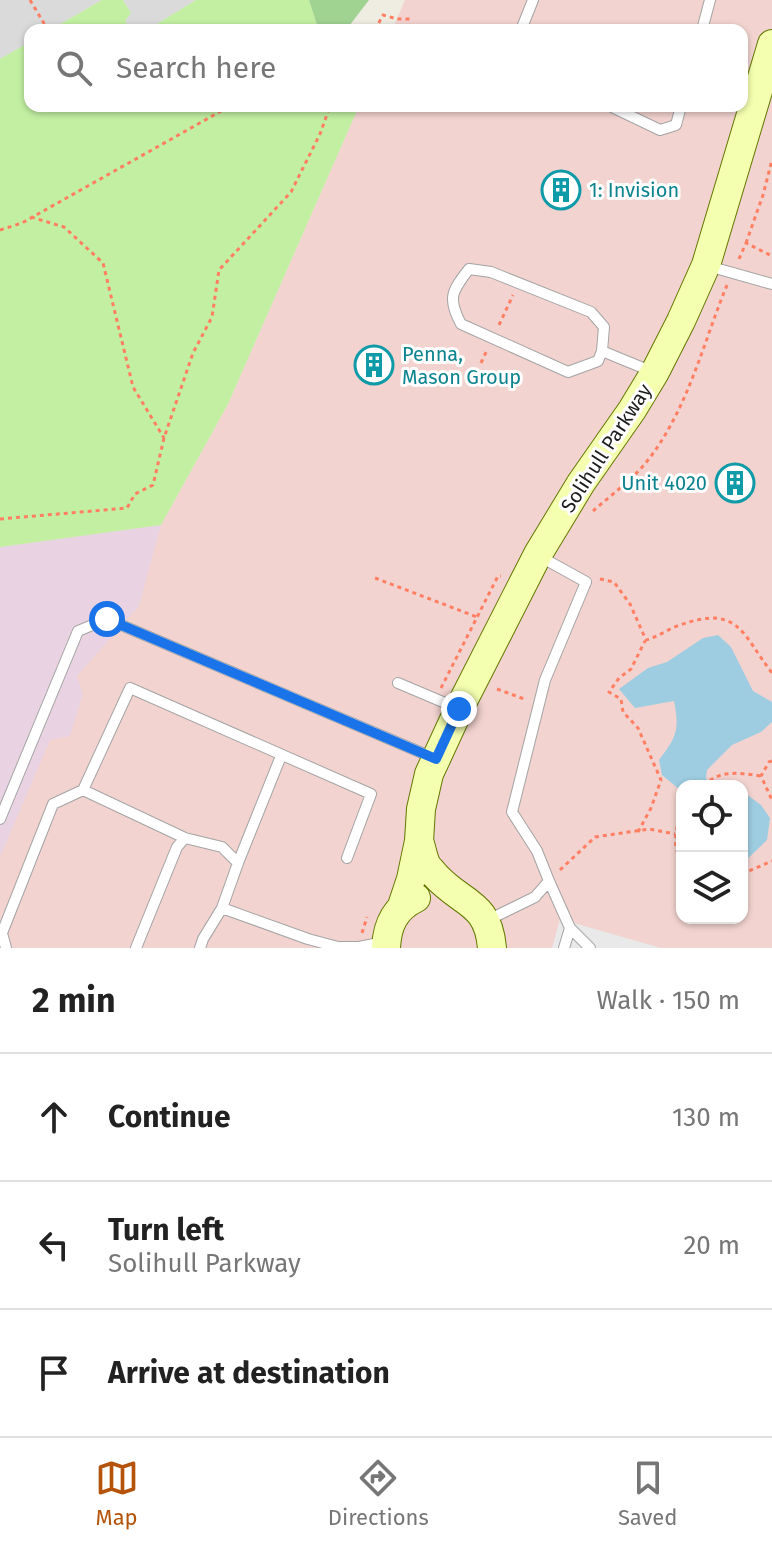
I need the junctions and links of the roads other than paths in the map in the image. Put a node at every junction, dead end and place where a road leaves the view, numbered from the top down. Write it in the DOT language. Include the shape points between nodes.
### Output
graph roads {
  1 [pos="533,0"];
  2 [pos="710,0"];
  3 [pos="523,24"];
  4 [pos="704,24"];
  5 [pos="771,52"];
  6 [pos="622,112"];
  7 [pos="679,112"];
  8 [pos="719,269"];
  9 [pos="772,284"];
  10 [pos="602,351"];
  11 [pos="655,372"];
  12 [pos="537,556"];
  13 [pos="398,683"];
  14 [pos="459,709"];
  15 [pos="281,756"];
  16 [pos="436,759"];
  17 [pos="83,790"];
  18 [pos="0,819"];
  19 [pos="185,838"];
  20 [pos="419,841"];
  21 [pos="347,858"];
  22 [pos="238,863"];
  23 [pos="549,881"];
  24 [pos="464,899"];
  25 [pos="402,906"];
  26 [pos="222,908"];
  27 [pos="570,928"];
  28 [pos="489,935"];
  29 [pos="386,945"];
  30 [pos="6,948"];
  31 [pos="136,948"];
  32 [pos="200,948"];
  33 [pos="564,948"];
  34 [pos="590,948"];
  1 -- 3 [label="lane"];
  2 -- 4 [label="lane"];
  5 -- 8 [label="street, Solihull Parkway"];
  6 -- 7 [label="lane" via="660,130 676,125"];
  8 -- 9 [label="lane"];
  8 -- 11 [label="street, Solihull Parkway"];
  10 -- 10 [label="lane" via="598,361 568,372 493,339 461,324 452,307 455,286 469,269 491,272 591,312 604,327"];
  10 -- 11 [label="lane"];
  11 -- 12 [label="street, Solihull Parkway"];
  12 -- 14 [label="street, Solihull Parkway"];
  12 -- 23 [label="lane" via="586,582 545,680 512,812"];
  13 -- 14 [label="lane"];
  14 -- 16 [label="street, Solihull Parkway"];
  15 -- 17 [label="lane" via="130,688"];
  15 -- 21 [label="lane" via="371,794"];
  15 -- 22 [label="lane"];
  16 -- 18 [label="lane" via="107,619 78,631"];
  16 -- 20 [label="street, Solihull Parkway" via="421,809"];
  17 -- 19 [label="lane"];
  17 -- 30 [label="lane" via="53,804 2,933"];
  19 -- 22 [label="lane" via="222,847"];
  19 -- 31 [label="lane"];
  20 -- 24 [label="street" via="427,866"];
  20 -- 25 [label="street, Solihull Parkway"];
  22 -- 26 [label="lane"];
  23 -- 27 [label="lane"];
  23 -- 28 [label="lane"];
  24 -- 25 [label="street" via="426,894"];
  24 -- 28 [label="street" via="479,910"];
  25 -- 29 [label="street, Solihull Parkway" via="388,929"];
  26 -- 29 [label="lane" via="338,947"];
  26 -- 32 [label="lane"];
  27 -- 33 [label="lane"];
  27 -- 34 [label="lane"];
}
